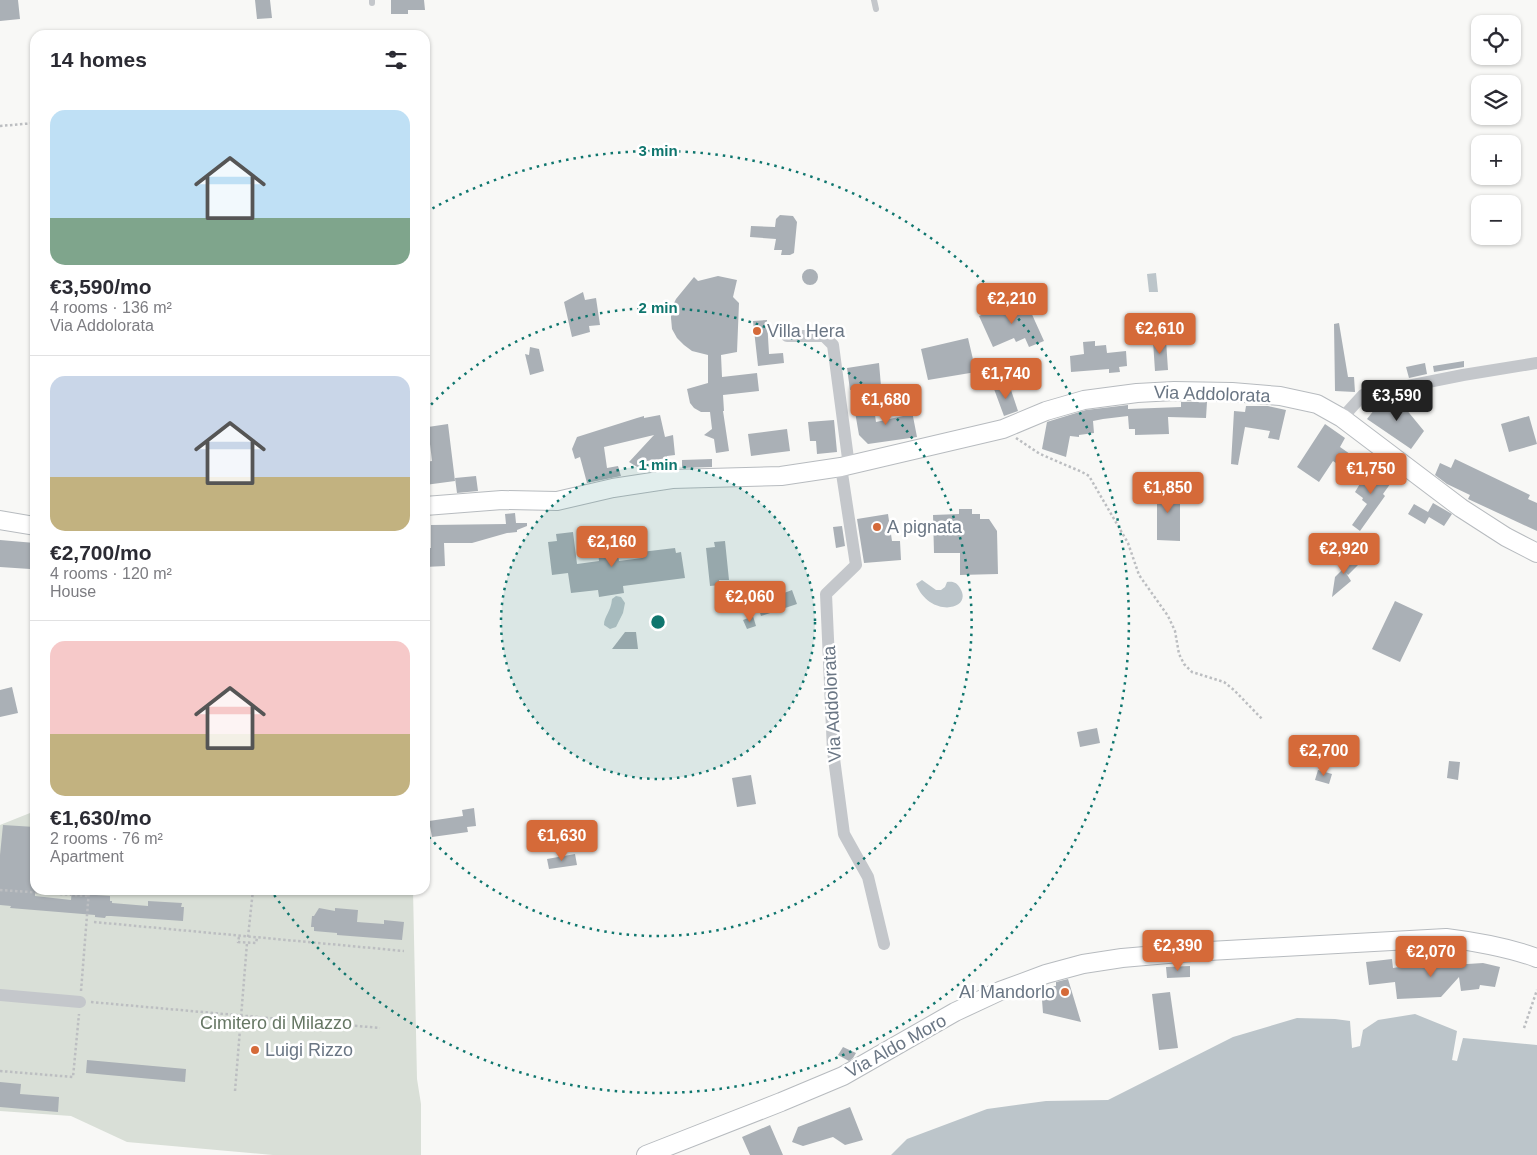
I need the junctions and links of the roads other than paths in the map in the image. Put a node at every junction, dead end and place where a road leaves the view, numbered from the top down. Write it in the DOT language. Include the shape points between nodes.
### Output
graph roads {
  1 [pos="874,0"];
  2 [pos="876,9"];
  3 [pos="787,336"];
  4 [pos="1537,363"];
  5 [pos="1342,418"];
  6 [pos="845,466"];
  7 [pos="430,506"];
  8 [pos="0,520"];
  9 [pos="30,525"];
  10 [pos="1537,553"];
  11 [pos="884,944"];
  12 [pos="1537,958"];
  13 [pos="0,995"];
  14 [pos="80,1002"];
  15 [pos="646,1155"];
  1 -- 2 [label="lane"];
  3 -- 6 [label="street, Via Addolorata" via="824,336 833,345"];
  4 -- 5 [label="street" via="1363,395"];
  5 -- 6 [label="street, Via Addolorata" via="1317,404 1280,396 1232,392 1138,393 1084,400 1003,429"];
  5 -- 10 [label="street, Via Addolorata" via="1461,508"];
  6 -- 7 [label="street, Via Addolorata" via="781,476 672,479 557,501 502,500"];
  6 -- 11 [label="street, Via Addolorata" via="856,565 826,594 833,751 844,834 868,877"];
  8 -- 9 [label="street"];
  12 -- 15 [label="street, Via Aldo Moro" via="1480,942 1446,938 1192,952 1083,964 1000,991 955,1012 843,1076"];
  13 -- 14 [label="street"];
}
